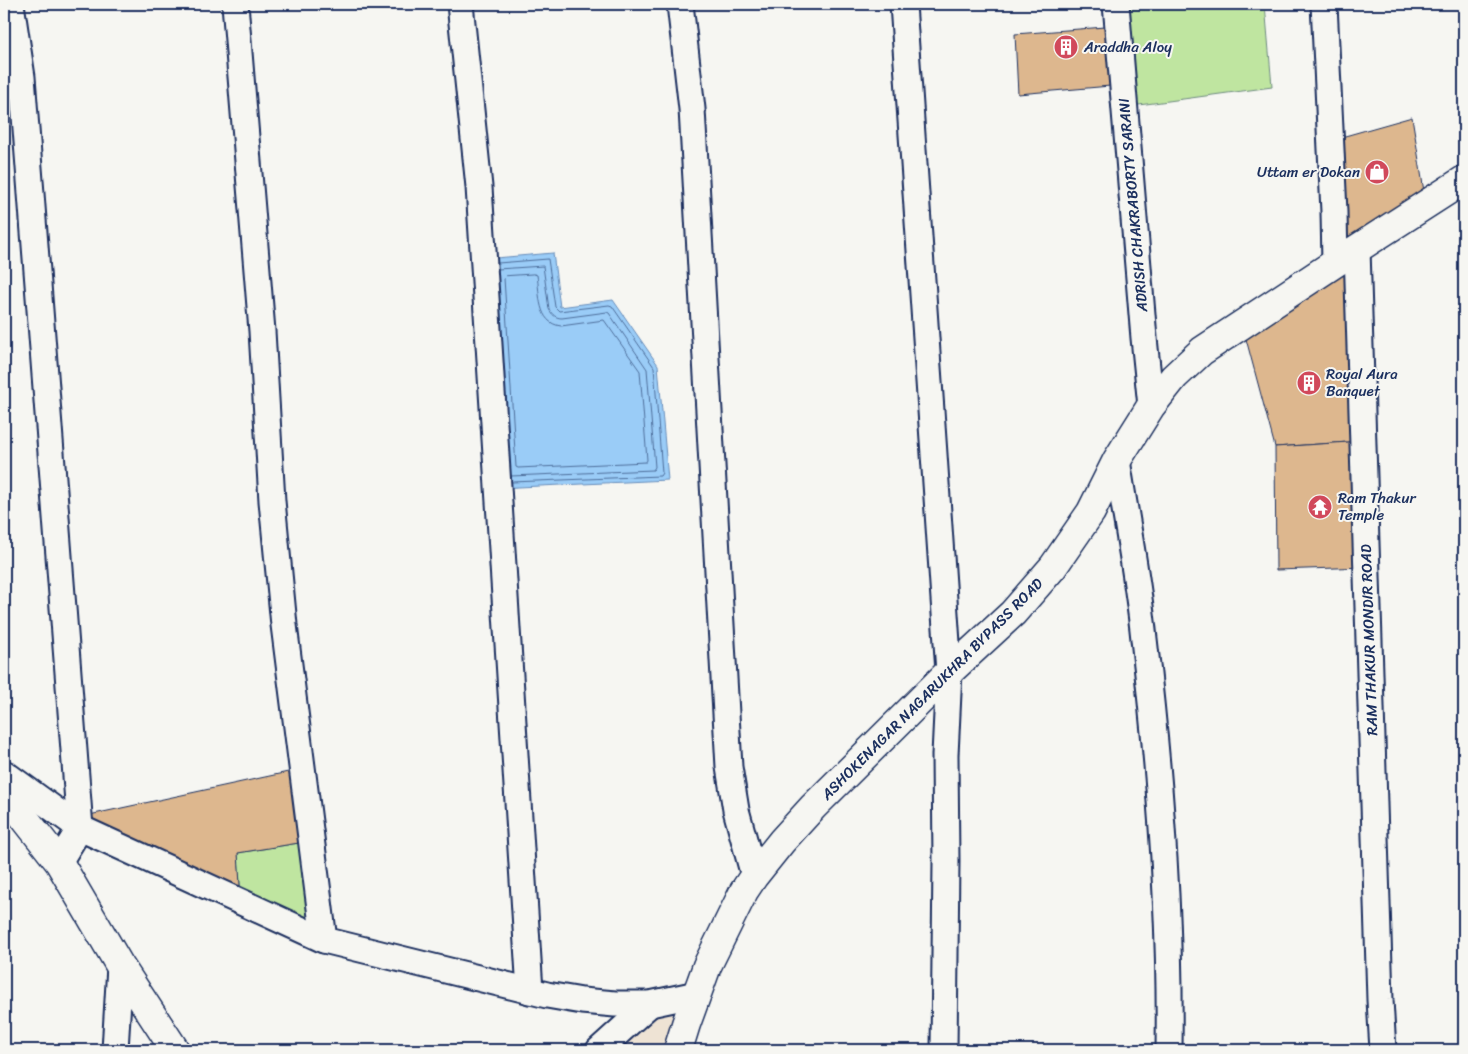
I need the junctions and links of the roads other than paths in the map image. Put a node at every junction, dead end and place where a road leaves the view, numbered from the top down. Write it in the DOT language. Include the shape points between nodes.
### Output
graph roads {
  1 [pos="11,4"];
  2 [pos="235,4"];
  3 [pos="460,4"];
  4 [pos="680,4"];
  5 [pos="903,4"];
  6 [pos="1116,4"];
  7 [pos="1324,4"];
  8 [pos="1464,180"];
  9 [pos="1346,256"];
  10 [pos="1151,406"];
  11 [pos="1117,460"];
  12 [pos="949,672"];
  13 [pos="4,773"];
  14 [pos="4,792"];
  15 [pos="80,828"];
  16 [pos="60,862"];
  17 [pos="754,876"];
  18 [pos="324,940"];
  19 [pos="120,966"];
  20 [pos="530,991"];
  21 [pos="697,994"];
  22 [pos="650,1004"];
  23 [pos="115,1050"];
  24 [pos="175,1050"];
  25 [pos="599,1050"];
  26 [pos="678,1050"];
  27 [pos="944,1050"];
  28 [pos="1169,1050"];
  29 [pos="1383,1050"];
  1 -- 15 [label="street" via="22,77"];
  2 -- 18 [label="street" via="262,332 272,501 284,624"];
  3 -- 20 [label="street" via="479,187"];
  4 -- 17 [label="street" via="692,109 729,767 736,810"];
  5 -- 12 [label="street"];
  6 -- 10 [label="street, ADRISH CHAKRABORTY SARANI"];
  7 -- 9 [label="street, RAM THAKUR MONDIR ROAD" via="1334,203"];
  8 -- 9 [label="main road, ASHOKENAGAR NAGARUKHRA BYPASS ROAD"];
  9 -- 10 [label="main road, ASHOKENAGAR NAGARUKHRA BYPASS ROAD" via="1202,351 1174,377"];
  9 -- 29 [label="street, RAM THAKUR MONDIR ROAD"];
  10 -- 11 [label="main road, ASHOKENAGAR NAGARUKHRA BYPASS ROAD"];
  11 -- 12 [label="main road, ASHOKENAGAR NAGARUKHRA BYPASS ROAD" via="1091,512 1054,567 1013,613"];
  11 -- 28 [label="street" via="1144,638 1162,816 1170,996"];
  12 -- 17 [label="main road, ASHOKENAGAR NAGARUKHRA BYPASS ROAD" via="813,807"];
  12 -- 27 [label="street" via="945,755"];
  13 -- 15 [label="street"];
  14 -- 16 [label="main road"];
  15 -- 16 [label="street"];
  15 -- 18 [label="street"];
  16 -- 19 [label="main road"];
  17 -- 21 [label="main road, ASHOKENAGAR NAGARUKHRA BYPASS ROAD" via="707,966"];
  18 -- 20 [label="street"];
  19 -- 23 [label="street"];
  19 -- 24 [label="main road"];
  20 -- 22 [label="street" via="582,1001"];
  21 -- 22 [label="street"];
  21 -- 26 [label="main road, ASHOKENAGAR NAGARUKHRA BYPASS ROAD"];
  22 -- 25 [label="street"];
}
